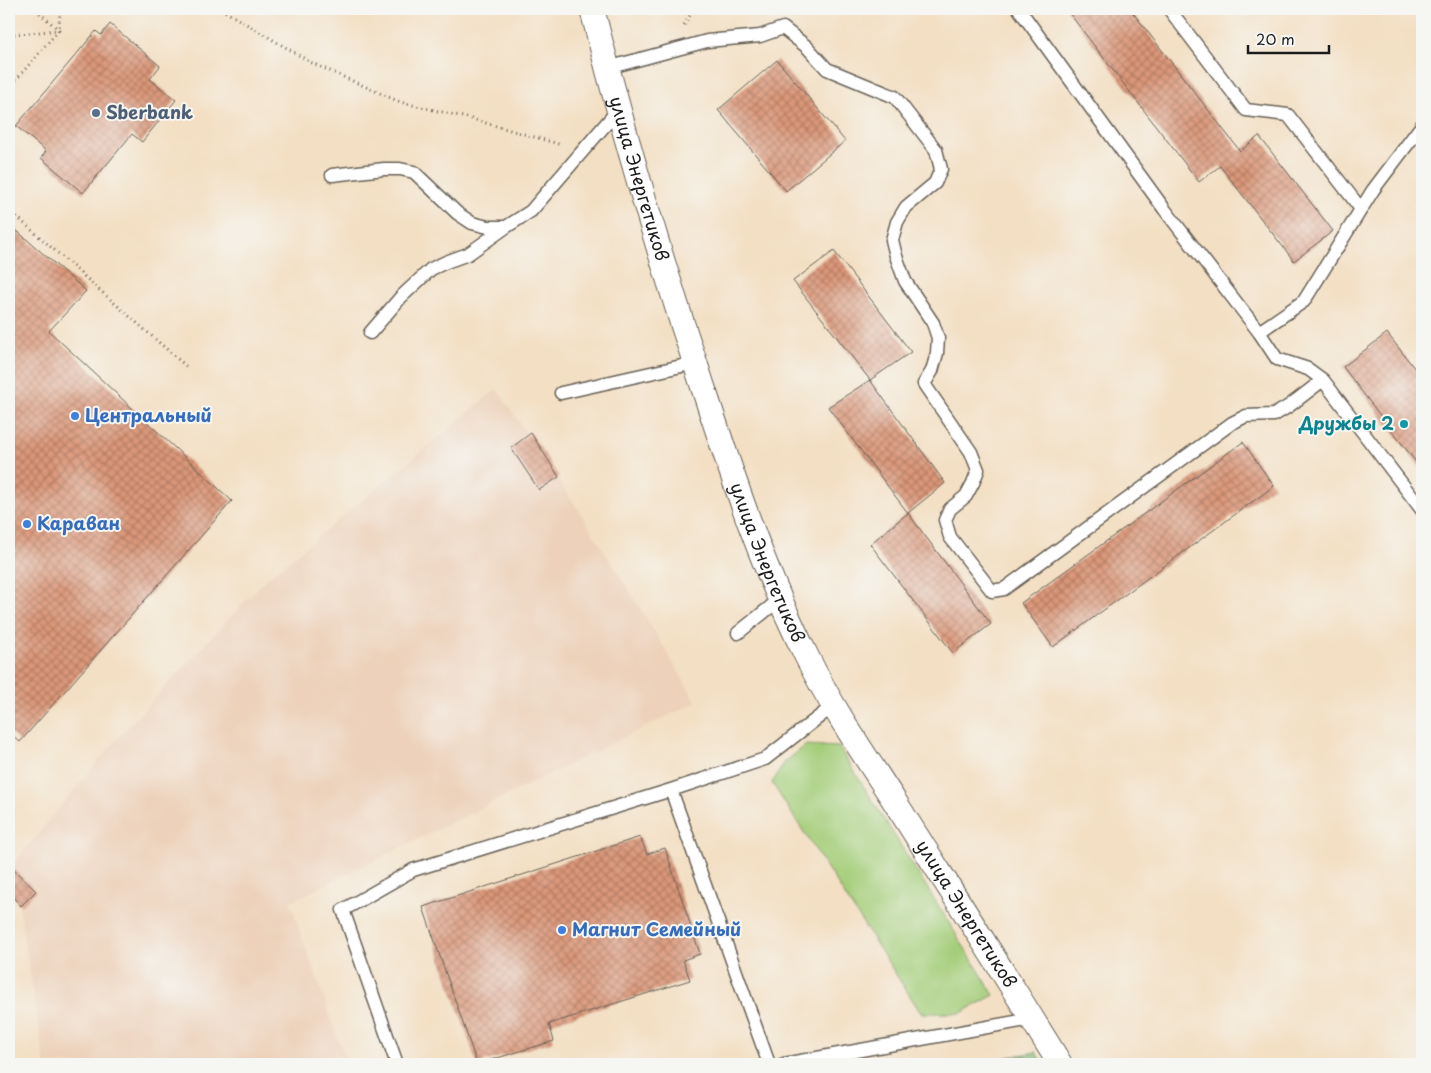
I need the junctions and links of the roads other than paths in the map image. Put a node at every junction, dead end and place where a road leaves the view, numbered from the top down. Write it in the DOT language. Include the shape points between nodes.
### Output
graph roads {
  1 [pos="592,9"];
  2 [pos="1019,9"];
  3 [pos="1169,9"];
  4 [pos="607,68"];
  5 [pos="618,110"];
  6 [pos="1422,125"];
  7 [pos="332,175"];
  8 [pos="1361,209"];
  9 [pos="506,227"];
  10 [pos="1259,332"];
  11 [pos="370,333"];
  12 [pos="695,363"];
  13 [pos="1323,380"];
  14 [pos="561,393"];
  15 [pos="1422,510"];
  16 [pos="779,600"];
  17 [pos="738,633"];
  18 [pos="832,706"];
  19 [pos="671,790"];
  20 [pos="1032,1019"];
  21 [pos="397,1064"];
  22 [pos="769,1064"];
  23 [pos="784,1064"];
  24 [pos="1060,1064"];
  1 -- 4 [label="street, улица Энергетиков"];
  2 -- 10 [label="lane" via="1165,210"];
  3 -- 8 [label="lane" via="1246,110 1288,115"];
  4 -- 5 [label="street, улица Энергетиков"];
  4 -- 13 [label="lane" via="707,41 760,36 783,28 827,69 895,97 936,150 941,169 935,183 906,207 892,240 905,281 933,323 938,338 932,371 924,384 971,452 978,470 966,496 950,509 945,520 950,537 992,591 1004,589 1232,423 1246,416 1274,415"];
  5 -- 9 [label="lane" via="531,211"];
  5 -- 12 [label="street, улица Энергетиков"];
  6 -- 8 [label="lane"];
  7 -- 9 [label="lane" via="384,168 414,172 457,214 472,223"];
  8 -- 10 [label="lane" via="1304,301"];
  9 -- 11 [label="lane" via="468,254 430,269"];
  10 -- 13 [label="lane" via="1277,359 1308,369"];
  12 -- 14 [label="lane"];
  12 -- 16 [label="street, улица Энергетиков" via="731,474"];
  13 -- 15 [label="lane"];
  16 -- 17 [label="lane"];
  16 -- 18 [label="street, улица Энергетиков"];
  18 -- 19 [label="lane" via="765,759"];
  18 -- 20 [label="street, улица Энергетиков"];
  19 -- 21 [label="lane" via="413,870 343,910"];
  19 -- 22 [label="lane"];
  20 -- 23 [label="lane"];
  20 -- 24 [label="street, улица Энергетиков"];
}
